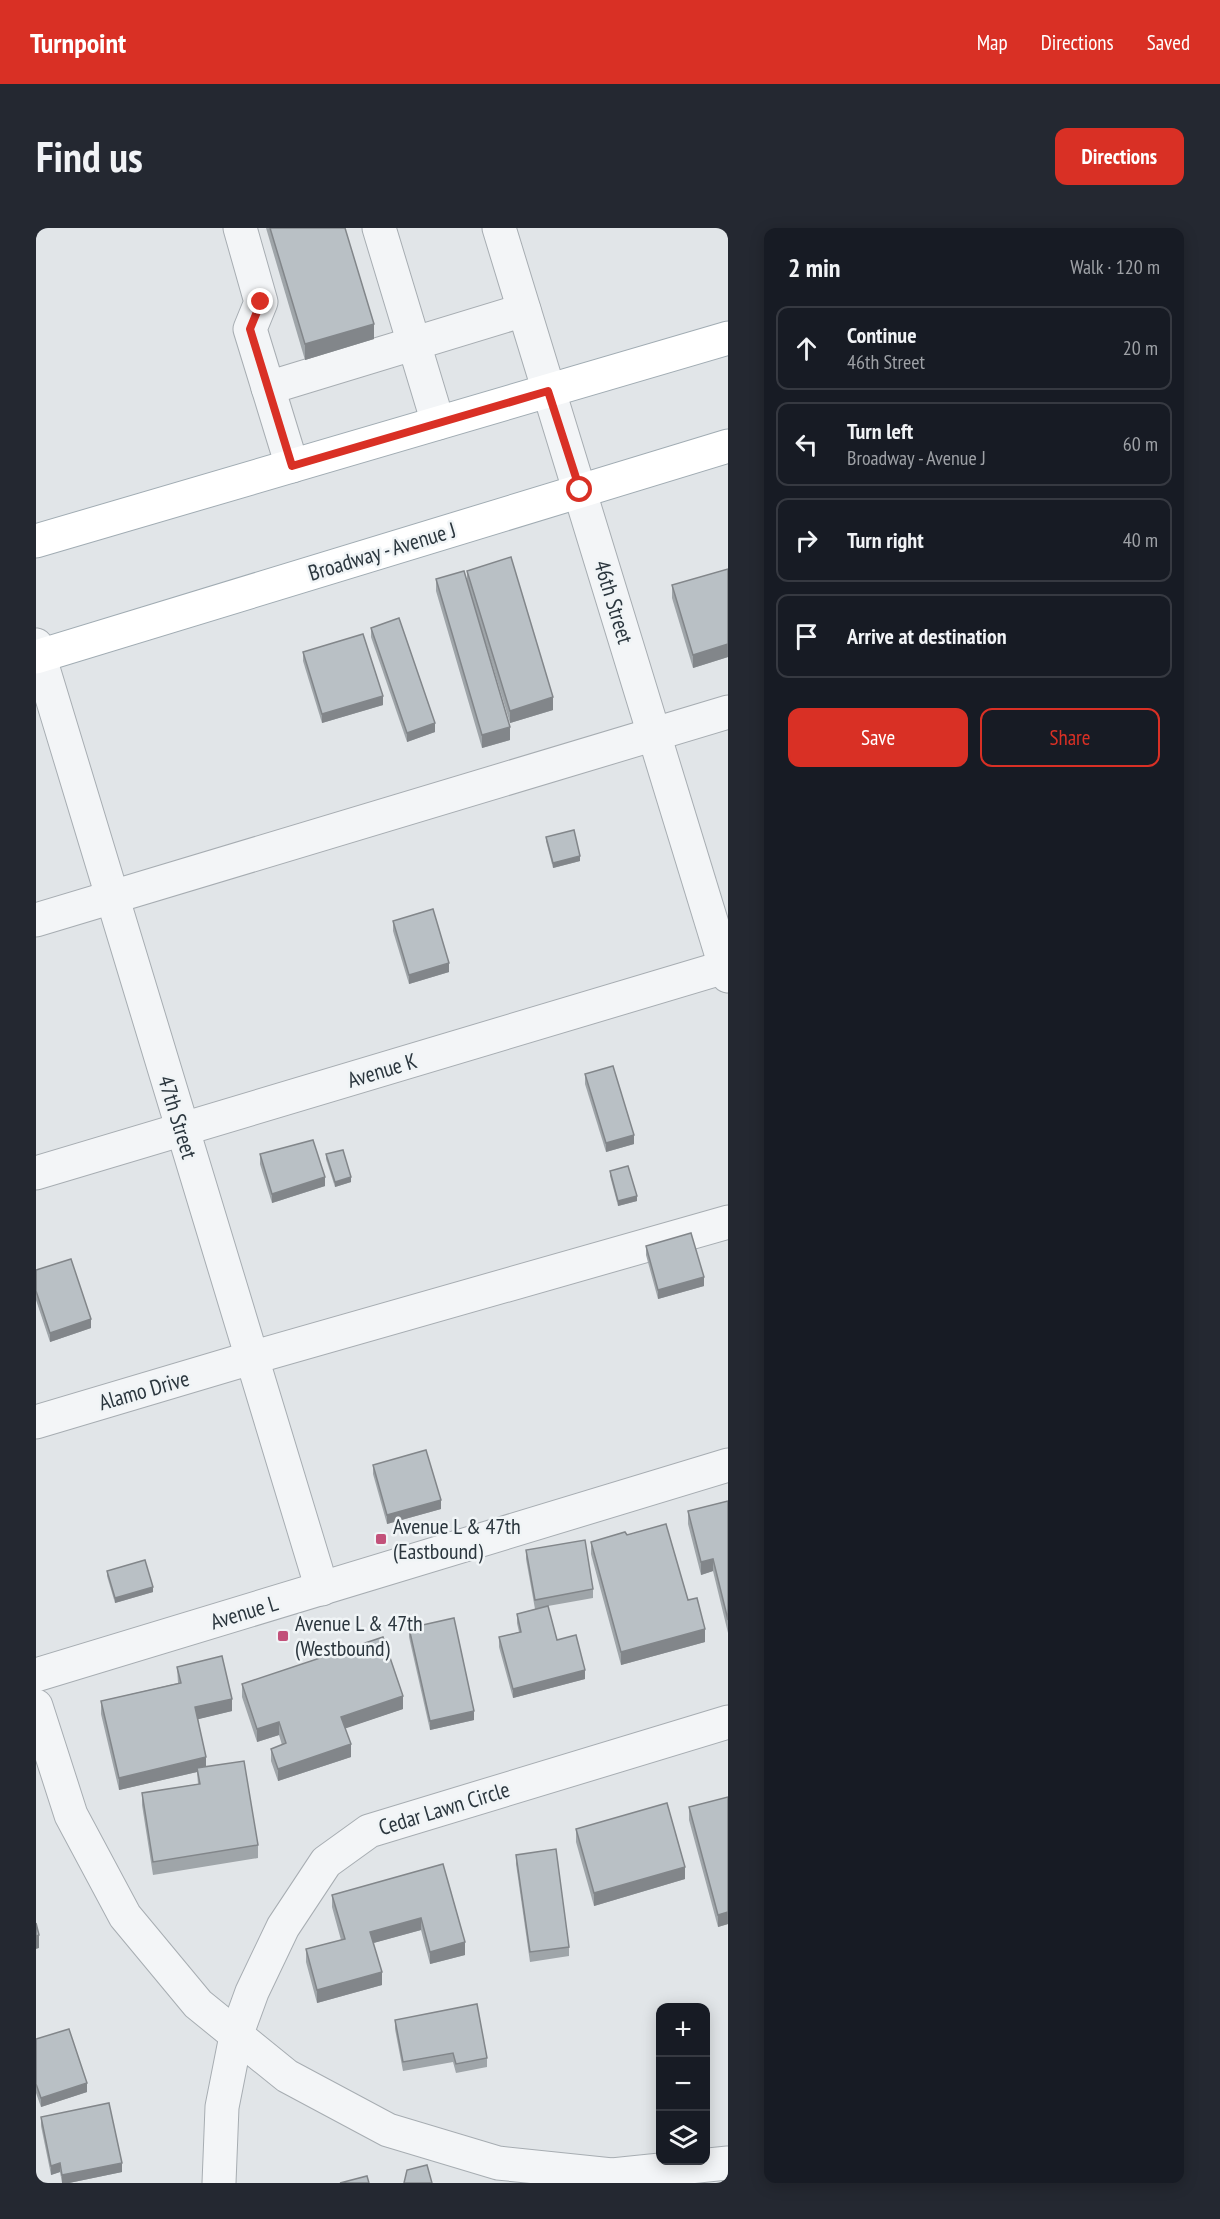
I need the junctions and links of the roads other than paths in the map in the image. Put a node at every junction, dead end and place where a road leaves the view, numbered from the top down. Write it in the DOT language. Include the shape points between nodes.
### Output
graph roads {
  1 [pos="240,228"];
  2 [pos="379,228"];
  3 [pos="499,228"];
  4 [pos="524,310"];
  5 [pos="728,338"];
  6 [pos="415,345"];
  7 [pos="268,388"];
  8 [pos="548,391"];
  9 [pos="438,423"];
  10 [pos="728,446"];
  11 [pos="292,466"];
  12 [pos="580,490"];
  13 [pos="36,541"];
  14 [pos="37,653"];
  15 [pos="728,712"];
  16 [pos="654,734"];
  17 [pos="111,897"];
  18 [pos="36,920"];
  19 [pos="727,969"];
  20 [pos="182,1129"];
  21 [pos="36,1173"];
  22 [pos="728,1222"];
  23 [pos="251,1358"];
  24 [pos="36,1422"];
  25 [pos="728,1465"];
  26 [pos="321,1588"];
  27 [pos="36,1676"];
  28 [pos="36,1706"];
  29 [pos="728,1722"];
  30 [pos="236,2036"];
  31 [pos="727,2165"];
  32 [pos="219,2183"];
  1 -- 7 [label="street" via="261,302 250,329"];
  2 -- 6 [label="street"];
  3 -- 4 [label="street, 46th Street"];
  4 -- 6 [label="street"];
  4 -- 8 [label="street, 46th Street"];
  5 -- 8 [label="main road"];
  6 -- 7 [label="street"];
  6 -- 9 [label="street"];
  7 -- 11 [label="street"];
  8 -- 9 [label="main road"];
  8 -- 12 [label="street, 46th Street"];
  9 -- 11 [label="main road"];
  10 -- 12 [label="main road, Broadway - Avenue J"];
  11 -- 13 [label="main road"];
  12 -- 14 [label="main road, Broadway - Avenue J"];
  12 -- 16 [label="street, 46th Street"];
  14 -- 17 [label="street, 47th Street"];
  15 -- 16 [label="street"];
  16 -- 17 [label="street"];
  16 -- 19 [label="street, 46th Street"];
  17 -- 18 [label="street"];
  17 -- 20 [label="street, 47th Street"];
  19 -- 20 [label="street, Avenue K"];
  20 -- 21 [label="street, Avenue K"];
  20 -- 23 [label="street, 47th Street"];
  22 -- 23 [label="street, Alamo Drive"];
  23 -- 24 [label="street, Alamo Drive"];
  23 -- 26 [label="street, 47th Street"];
  25 -- 26 [label="street, Avenue L"];
  26 -- 27 [label="street, Avenue L"];
  28 -- 30 [label="street" via="71,1815 125,1916 198,2004"];
  29 -- 30 [label="street, Cedar Lawn Circle" via="369,1831 326,1862 283,1927"];
  30 -- 31 [label="street" via="287,2076 388,2130 498,2163 612,2175"];
  30 -- 32 [label="street, Cedar Lawn Circle" via="222,2107"];
}
